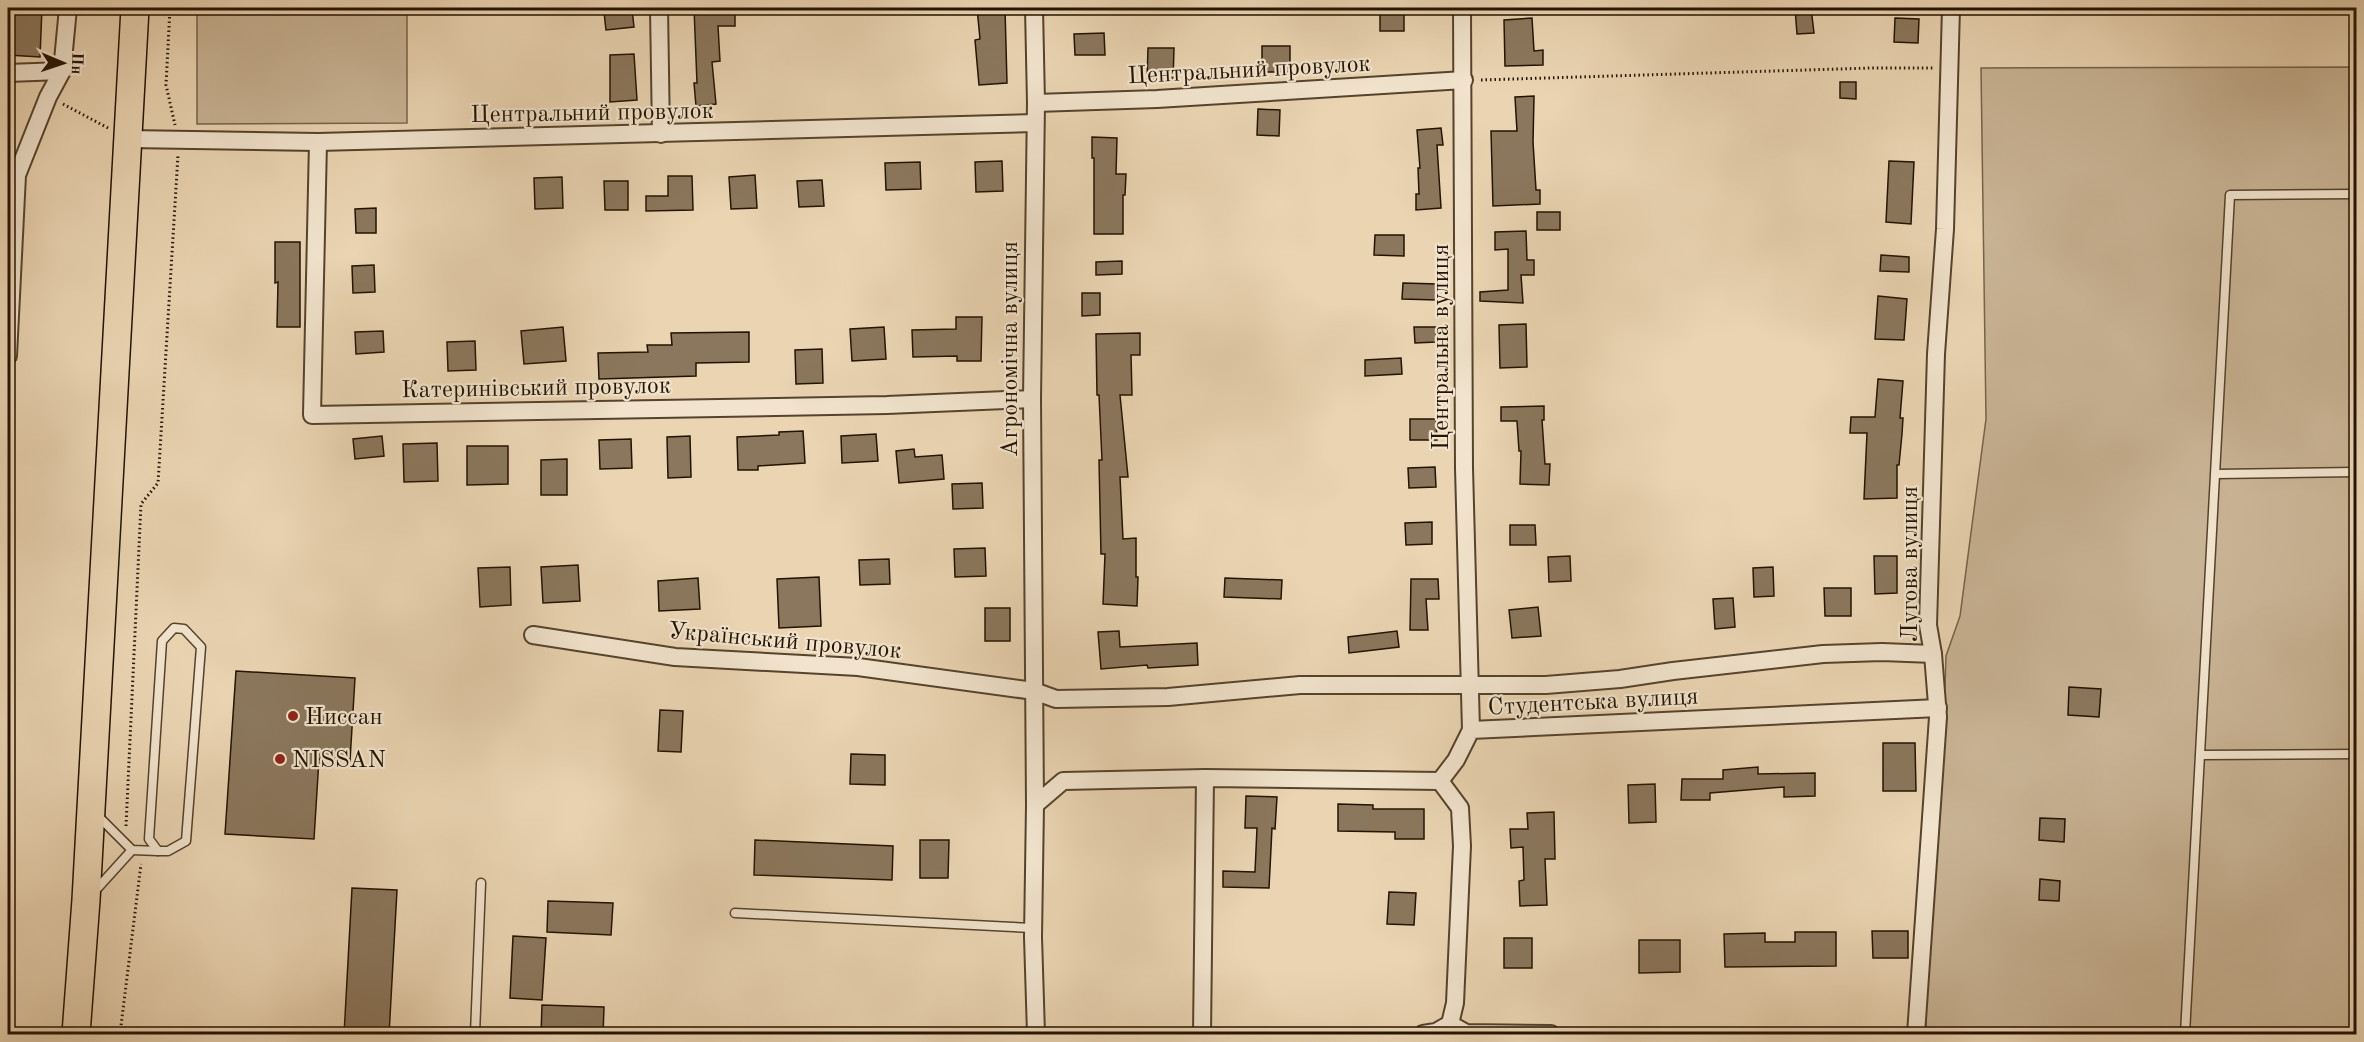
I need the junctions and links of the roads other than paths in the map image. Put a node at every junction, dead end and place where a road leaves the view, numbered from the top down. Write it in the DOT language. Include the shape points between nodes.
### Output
graph roads {
  1 [pos="68,8"];
  2 [pos="135,8"];
  3 [pos="659,8"];
  4 [pos="1034,8"];
  5 [pos="1462,8"];
  6 [pos="1951,8"];
  7 [pos="62,71"];
  8 [pos="8,73"];
  9 [pos="1464,80"];
  10 [pos="1036,103"];
  11 [pos="1035,123"];
  12 [pos="662,134"];
  13 [pos="140,139"];
  14 [pos="318,142"];
  15 [pos="2356,194"];
  16 [pos="8,356"];
  17 [pos="1032,399"];
  18 [pos="2356,472"];
  19 [pos="2216,474"];
  20 [pos="533,635"];
  21 [pos="1933,654"];
  22 [pos="1469,686"];
  23 [pos="1034,691"];
  24 [pos="1938,708"];
  25 [pos="1471,730"];
  26 [pos="2356,754"];
  27 [pos="2201,755"];
  28 [pos="1205,777"];
  29 [pos="1440,781"];
  30 [pos="1035,805"];
  31 [pos="90,808"];
  32 [pos="135,850"];
  33 [pos="158,850"];
  34 [pos="481,883"];
  35 [pos="86,900"];
  36 [pos="735,913"];
  37 [pos="1033,928"];
  38 [pos="1450,1024"];
  39 [pos="76,1035"];
  40 [pos="475,1035"];
  41 [pos="1036,1035"];
  42 [pos="1202,1035"];
  43 [pos="1423,1035"];
  44 [pos="1551,1035"];
  45 [pos="1916,1035"];
  46 [pos="2185,1035"];
  1 -- 7 [label="street"];
  2 -- 13 [label="main road"];
  3 -- 12 [label="street"];
  4 -- 10 [label="street, Агрономічна вулиця"];
  5 -- 9 [label="street, Центральна вулиця"];
  6 -- 21 [label="street, Лугова вулиця" via="1945,229 1934,409 1929,625"];
  7 -- 8 [label="street"];
  7 -- 16 [label="street" via="17,175"];
  9 -- 10 [label="street, Центральний провулок"];
  9 -- 22 [label="street, Центральна вулиця" via="1464,468"];
  10 -- 11 [label="street, Агрономічна вулиця"];
  11 -- 12 [label="street, Центральний провулок"];
  11 -- 17 [label="street, Агрономічна вулиця"];
  12 -- 14 [label="street, Центральний провулок"];
  13 -- 14 [label="street, Центральний провулок"];
  13 -- 31 [label="main road"];
  14 -- 17 [label="street, Катеринівський провулок" via="312,415"];
  15 -- 19 [label="lane" via="2230,195"];
  17 -- 23 [label="street, Агрономічна вулиця"];
  18 -- 19 [label="lane"];
  19 -- 27 [label="lane"];
  20 -- 23 [label="street, Український провулок" via="675,657 858,667"];
  21 -- 22 [label="street, Лугова вулиця" via="1823,654 1620,680"];
  21 -- 24 [label="street"];
  22 -- 23 [label="street, Український провулок" via="1300,685 1168,697 1056,699"];
  22 -- 25 [label="street, Центральна вулиця"];
  23 -- 30 [label="street, Агрономічна вулиця"];
  24 -- 25 [label="street, Студентська вулиця"];
  24 -- 45 [label="street"];
  25 -- 29 [label="street, Студентська вулиця"];
  26 -- 27 [label="lane"];
  27 -- 46 [label="lane"];
  28 -- 29 [label="street"];
  28 -- 30 [label="street" via="1063,781"];
  28 -- 42 [label="street"];
  29 -- 38 [label="street" via="1460,808 1462,846 1455,1002"];
  30 -- 37 [label="street, Агрономічна вулиця"];
  31 -- 32 [label="lane"];
  31 -- 35 [label="main road"];
  32 -- 33 [label="lane"];
  32 -- 35 [label="lane"];
  33 -- 33 [label="lane" via="168,851 186,841 201,647 184,629 174,628 162,641 149,839"];
  34 -- 40 [label="lane"];
  35 -- 39 [label="main road"];
  36 -- 37 [label="lane"];
  37 -- 41 [label="street, Агрономічна вулиця"];
  38 -- 43 [label="street"];
  38 -- 44 [label="street" via="1466,1033"];
}
